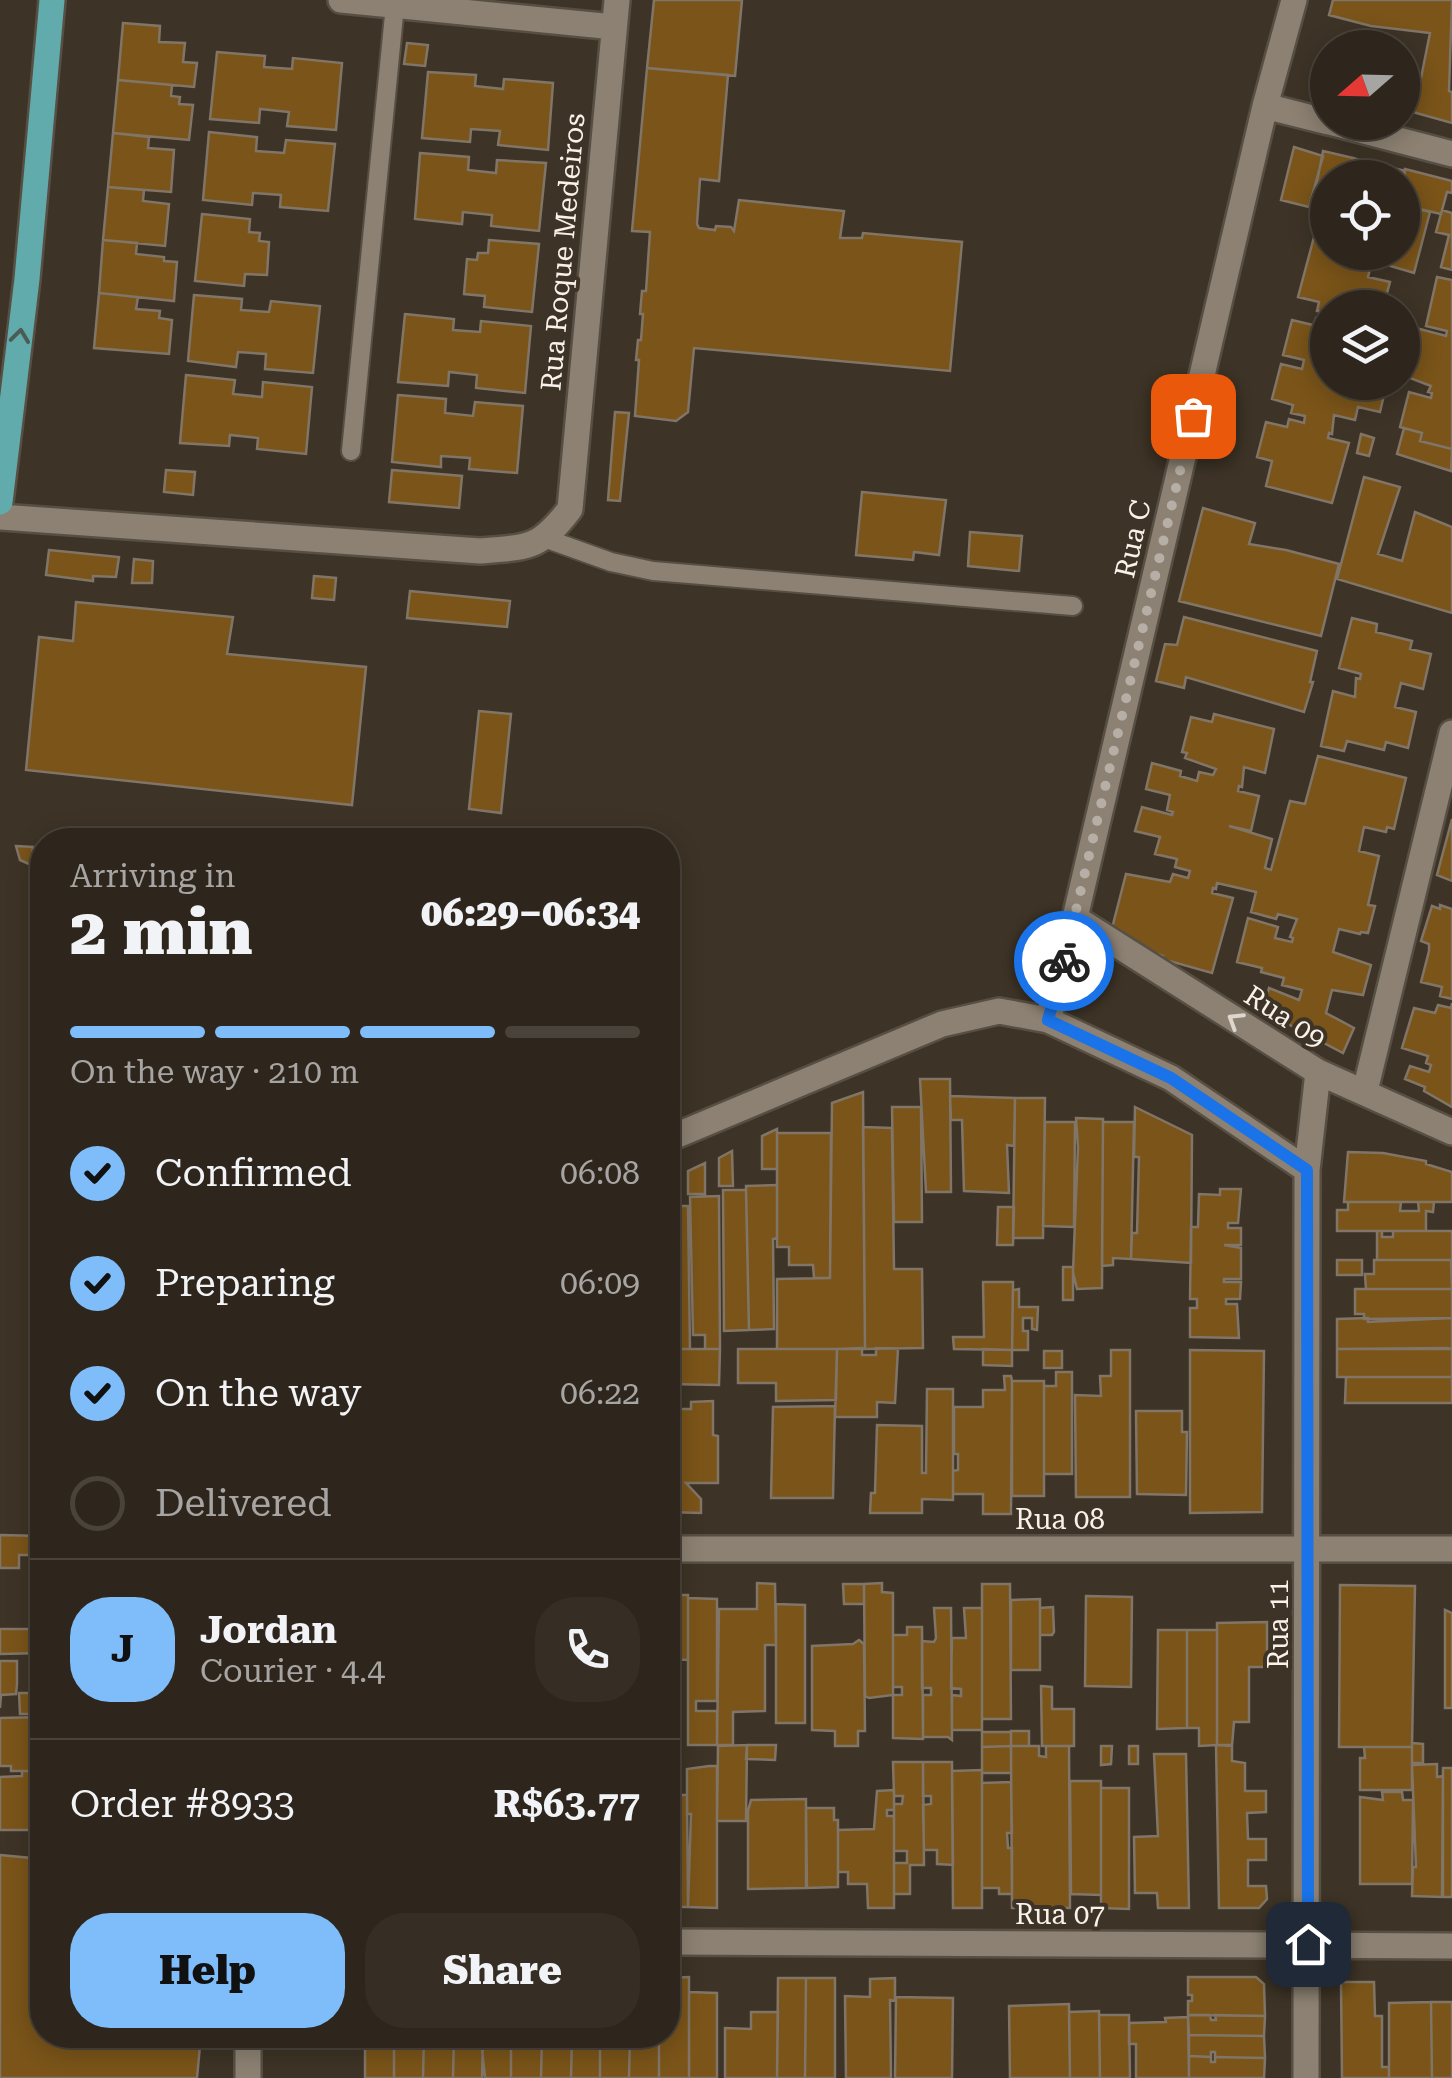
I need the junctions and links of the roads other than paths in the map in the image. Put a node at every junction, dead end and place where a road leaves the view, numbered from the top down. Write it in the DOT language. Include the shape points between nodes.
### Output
graph roads {
  1 [pos="52,0"];
  2 [pos="341,0"];
  3 [pos="617,0"];
  4 [pos="1294,0"];
  5 [pos="395,5"];
  6 [pos="614,26"];
  7 [pos="1265,106"];
  8 [pos="1310,117"];
  9 [pos="1398,140"];
  10 [pos="1452,154"];
  11 [pos="350,451"];
  12 [pos="0,502"];
  13 [pos="0,517"];
  14 [pos="547,539"];
  15 [pos="1073,606"];
  16 [pos="1452,733"];
  17 [pos="1075,918"];
  18 [pos="1048,1020"];
  19 [pos="1318,1072"];
  20 [pos="1365,1092"];
  21 [pos="1452,1132"];
  22 [pos="680,1135"];
  23 [pos="1307,1170"];
  24 [pos="680,1549"];
  25 [pos="1452,1549"];
  26 [pos="1308,1550"];
  27 [pos="680,1942"];
  28 [pos="1308,1944"];
  29 [pos="1452,1946"];
  30 [pos="248,2048"];
  31 [pos="248,2078"];
  32 [pos="1306,2078"];
  12 -- 1 [label="main road, one-way"];
  2 -- 5 [label="street"];
  3 -- 6 [label="street, Rua Roque Medeiros"];
  4 -- 7 [label="street, Rua C"];
  5 -- 6 [label="street"];
  5 -- 11 [label="lane"];
  6 -- 14 [label="street, Rua Roque Medeiros" via="570,509"];
  7 -- 8 [label="street"];
  7 -- 17 [label="street, Rua C"];
  9 -- 10 [label="street"];
  13 -- 14 [label="street" via="480,551"];
  14 -- 15 [label="lane" via="653,572"];
  16 -- 20 [label="street"];
  17 -- 18 [label="street"];
  19 -- 17 [label="street, Rua 09, one-way"];
  18 -- 22 [label="street" via="999,1012 942,1024"];
  18 -- 23 [label="street" via="1171,1078"];
  19 -- 20 [label="street"];
  19 -- 23 [label="street, Rua 09"];
  20 -- 21 [label="street"];
  23 -- 26 [label="street, Rua 11"];
  24 -- 26 [label="street, Rua 08"];
  25 -- 26 [label="street, Rua 08"];
  26 -- 28 [label="street, Rua 11"];
  27 -- 28 [label="street, Rua 07"];
  28 -- 29 [label="street, Rua 07"];
  28 -- 32 [label="street, Rua 11"];
  30 -- 31 [label="street"];
}
